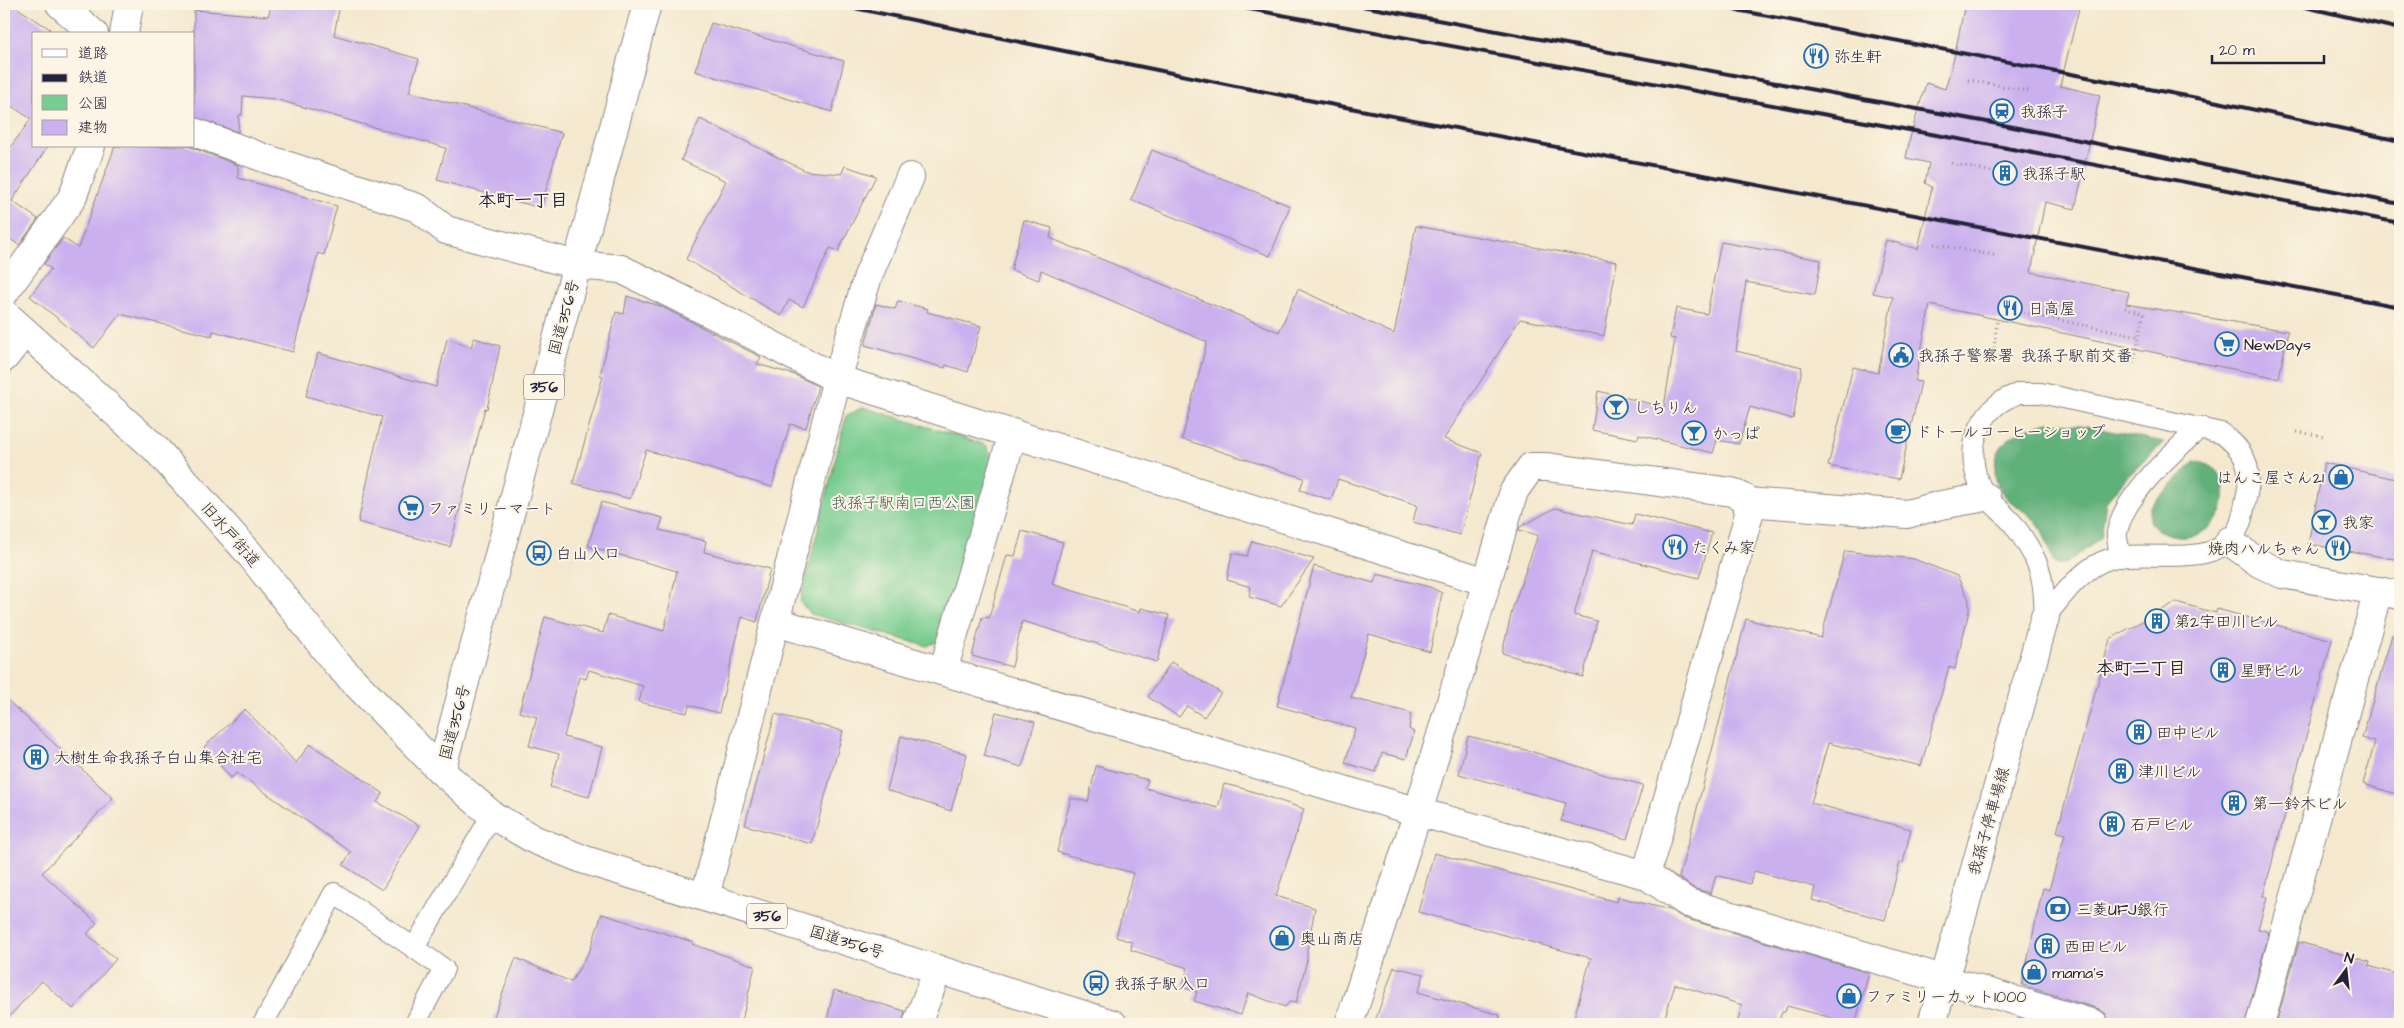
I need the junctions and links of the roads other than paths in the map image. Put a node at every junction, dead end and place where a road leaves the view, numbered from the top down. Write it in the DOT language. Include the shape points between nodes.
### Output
graph roads {
  1 [pos="60,4"];
  2 [pos="129,4"];
  3 [pos="647,4"];
  4 [pos="92,32"];
  5 [pos="124,32"];
  6 [pos="195,132"];
  7 [pos="90,148"];
  8 [pos="910,178"];
  9 [pos="577,265"];
  10 [pos="4,293"];
  11 [pos="4,313"];
  12 [pos="25,332"];
  13 [pos="4,358"];
  14 [pos="837,379"];
  15 [pos="2201,427"];
  16 [pos="1013,433"];
  17 [pos="1986,497"];
  18 [pos="1747,502"];
  19 [pos="2230,540"];
  20 [pos="2121,557"];
  21 [pos="1487,582"];
  22 [pos="2389,593"];
  23 [pos="2045,617"];
  24 [pos="776,622"];
  25 [pos="943,671"];
  26 [pos="441,771"];
  27 [pos="1418,812"];
  28 [pos="492,814"];
  29 [pos="1646,875"];
  30 [pos="706,897"];
  31 [pos="414,948"];
  32 [pos="938,969"];
  33 [pos="1944,980"];
  34 [pos="263,1024"];
  35 [pos="415,1024"];
  36 [pos="917,1024"];
  37 [pos="1113,1024"];
  38 [pos="1349,1024"];
  39 [pos="1932,1024"];
  40 [pos="2094,1024"];
  41 [pos="2260,1024"];
  1 -- 4 [label="main road"];
  2 -- 5 [label="main road"];
  3 -- 9 [label="main road, 国道356号 / 356"];
  6 -- 9 [label="main road" via="418,208 446,230"];
  7 -- 10 [label="main road" via="72,198"];
  8 -- 14 [label="main road" via="868,276"];
  9 -- 14 [label="main road" via="621,270"];
  9 -- 26 [label="main road, 国道356号 / 356"];
  11 -- 12 [label="main road, 旧水戸街道"];
  12 -- 13 [label="main road"];
  12 -- 26 [label="main road, 旧水戸街道" via="155,448 248,552 336,663"];
  14 -- 16 [label="main road"];
  14 -- 24 [label="main road"];
  15 -- 17 [label="lane" via="2042,393 2020,393 2003,398 1985,414 1976,434 1974,457 1977,479"];
  15 -- 19 [label="lane" via="2221,432 2232,440 2247,462 2250,481 2239,526"];
  15 -- 20 [label="lane" via="2170,454 2131,499 2117,534"];
  16 -- 21 [label="main road"];
  16 -- 25 [label="main road"];
  17 -- 18 [label="main road" via="1907,514"];
  17 -- 23 [label="lane" via="2013,524 2037,562"];
  18 -- 21 [label="main road" via="1732,492 1531,467 1514,492"];
  18 -- 29 [label="main road" via="1749,514"];
  19 -- 20 [label="lane" via="2193,554"];
  19 -- 22 [label="main road" via="2259,563 2282,574"];
  20 -- 23 [label="lane" via="2108,559 2088,570"];
  21 -- 27 [label="main road"];
  22 -- 41 [label="main road"];
  23 -- 33 [label="main road, 我孫子停車場線"];
  24 -- 25 [label="main road"];
  24 -- 30 [label="main road"];
  25 -- 27 [label="main road"];
  26 -- 28 [label="main road, 国道356号 / 356"];
  27 -- 29 [label="main road"];
  27 -- 38 [label="main road"];
  28 -- 30 [label="main road, 国道356号 / 356" via="535,840 585,860"];
  28 -- 31 [label="lane"];
  29 -- 33 [label="main road" via="1688,903"];
  30 -- 32 [label="main road, 国道356号 / 356"];
  31 -- 34 [label="lane" via="334,893"];
  31 -- 35 [label="lane" via="444,969"];
  32 -- 36 [label="main road"];
  32 -- 37 [label="main road, 国道356号 / 356"];
  33 -- 39 [label="main road, 我孫子停車場線"];
  33 -- 40 [label="main road"];
}
